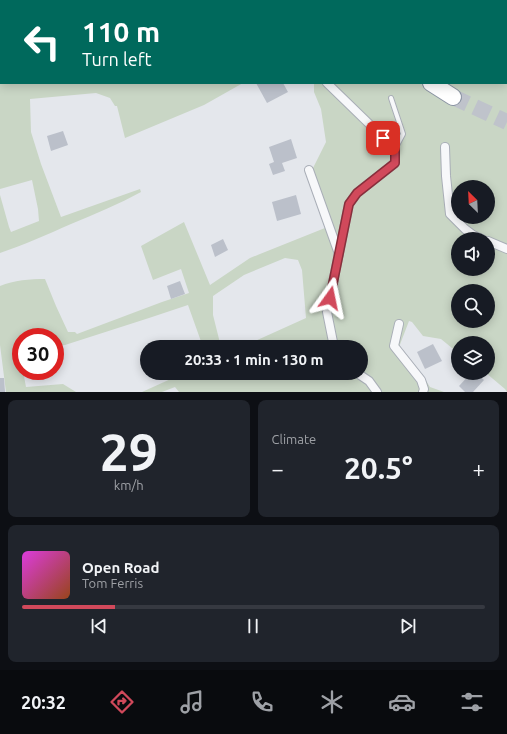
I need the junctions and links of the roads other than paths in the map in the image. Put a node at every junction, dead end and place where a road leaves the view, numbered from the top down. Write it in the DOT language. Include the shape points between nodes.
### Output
graph roads {
  1 [pos="328,84"];
  2 [pos="391,98"];
  3 [pos="445,147"];
  4 [pos="395,149"];
  5 [pos="309,170"];
  6 [pos="468,232"];
  7 [pos="495,245"];
  8 [pos="507,250"];
  9 [pos="339,255"];
  10 [pos="399,324"];
  11 [pos="333,340"];
  12 [pos="368,380"];
  13 [pos="377,392"];
  14 [pos="423,392"];
  1 -- 4 [label="street"];
  2 -- 4 [label="lane" via="403,134"];
  3 -- 6 [label="street" via="450,214"];
  4 -- 9 [label="street" via="395,163 357,193 349,204"];
  5 -- 9 [label="street"];
  7 -- 8 [label="street"];
  9 -- 11 [label="street" via="327,312"];
  10 -- 14 [label="street" via="394,346 421,380"];
  12 -- 13 [label="street"];
}
